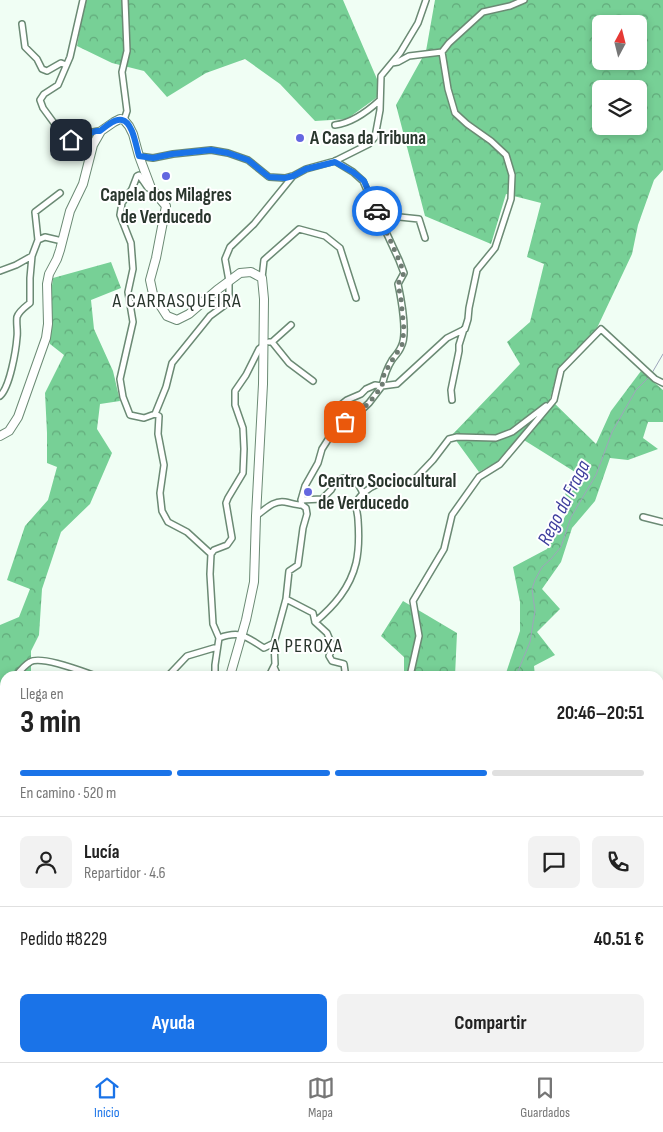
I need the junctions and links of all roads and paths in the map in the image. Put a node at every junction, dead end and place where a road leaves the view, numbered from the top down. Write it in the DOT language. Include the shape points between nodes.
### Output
graph roads {
  1 [pos="83,0"];
  2 [pos="125,0"];
  3 [pos="426,0"];
  4 [pos="524,0"];
  5 [pos="22,24"];
  6 [pos="442,52"];
  7 [pos="392,63"];
  8 [pos="66,65"];
  9 [pos="380,100"];
  10 [pos="124,120"];
  11 [pos="335,125"];
  12 [pos="100,131"];
  13 [pos="139,156"];
  14 [pos="335,162"];
  15 [pos="293,176"];
  16 [pos="151,188"];
  17 [pos="60,193"];
  18 [pos="373,204"];
  19 [pos="425,238"];
  20 [pos="38,240"];
  21 [pos="62,241"];
  22 [pos="32,256"];
  23 [pos="0,271"];
  24 [pos="262,278"];
  25 [pos="229,281"];
  26 [pos="356,298"];
  27 [pos="291,325"];
  28 [pos="464,328"];
  29 [pos="266,343"];
  30 [pos="313,381"];
  31 [pos="663,383"];
  32 [pos="382,386"];
  33 [pos="0,396"];
  34 [pos="452,400"];
  35 [pos="554,400"];
  36 [pos="155,414"];
  37 [pos="336,427"];
  38 [pos="0,436"];
  39 [pos="363,494"];
  40 [pos="301,502"];
  41 [pos="256,516"];
  42 [pos="644,517"];
  43 [pos="663,522"];
  44 [pos="211,554"];
  45 [pos="286,599"];
  46 [pos="315,622"];
  47 [pos="242,634"];
  48 [pos="219,638"];
  49 [pos="274,643"];
  50 [pos="217,648"];
  51 [pos="274,667"];
  52 [pos="21,671"];
  53 [pos="82,671"];
  54 [pos="172,671"];
  55 [pos="215,671"];
  56 [pos="231,671"];
  57 [pos="272,671"];
  58 [pos="276,671"];
  59 [pos="345,671"];
  60 [pos="411,671"];
  1 -- 8 [label="street"];
  2 -- 10 [label="street"];
  3 -- 7 [label="street" via="418,23"];
  4 -- 6 [label="street" via="483,12"];
  5 -- 8 [label="street" via="26,46 42,69 48,71 62,63"];
  6 -- 7 [label="street" via="409,56"];
  6 -- 28 [label="street" via="455,113 506,155 512,174 509,207 495,248 477,270"];
  7 -- 9 [label="street" via="381,76"];
  8 -- 12 [label="street" via="58,85 40,100 43,108 65,138 71,140"];
  9 -- 11 [label="street" via="370,110 344,124"];
  9 -- 14 [label="street" via="375,137 369,144"];
  10 -- 12 [label="street" via="120,119"];
  10 -- 13 [label="street" via="130,126"];
  12 -- 21 [label="street"];
  13 -- 15 [label="street" via="153,158 211,150 248,160 269,177"];
  13 -- 16 [label="street"];
  14 -- 15 [label="street" via="306,169"];
  14 -- 18 [label="street" via="364,181"];
  15 -- 25 [label="street" via="254,224 230,247 226,259"];
  16 -- 25 [label="street" via="166,206 150,280 153,294 167,316 177,320 190,314"];
  16 -- 36 [label="street" via="137,176 122,203 120,215 132,243 133,269 128,292 133,322 120,379 130,415 144,418"];
  17 -- 20 [label="street" via="35,212"];
  18 -- 19 [label="street" via="377,202 390,216 419,219"];
  18 -- 32 [label="street" via="404,273 398,284 404,330 402,345 384,374"];
  20 -- 21 [label="street" via="45,237"];
  20 -- 22 [label="street"];
  21 -- 38 [label="street" via="47,284 46,338 18,417 9,431"];
  22 -- 23 [label="street"];
  22 -- 33 [label="street" via="30,303 17,317 10,376"];
  24 -- 25 [label="street" via="251,272 240,273"];
  24 -- 26 [label="street" via="264,260 299,229 325,236 340,248"];
  24 -- 29 [label="street"];
  25 -- 36 [label="street" via="229,302 210,316 172,364"];
  27 -- 29 [label="street"];
  28 -- 32 [label="street" via="447,338 397,384"];
  28 -- 34 [label="street" via="451,390"];
  29 -- 30 [label="street"];
  29 -- 41 [label="street"];
  29 -- 44 [label="street" via="259,348 236,391 235,405 243,428 243,473 226,503 232,538 227,545"];
  31 -- 35 [label="street" via="651,376 601,329 561,370"];
  32 -- 37 [label="street" via="354,417"];
  32 -- 37 [label="street" via="375,384 332,411"];
  35 -- 39 [label="street" via="512,432 496,438 449,438 413,481 379,484"];
  35 -- 60 [label="street" via="500,464 479,477 452,515 444,549 413,601 419,636"];
  36 -- 44 [label="street" via="159,416 158,434 164,465 160,493 162,510 168,522 186,532"];
  37 -- 40 [label="street" via="322,449"];
  39 -- 40 [label="street" via="361,487 348,478 334,484 322,498"];
  39 -- 46 [label="street" via="356,505 358,544 352,577 337,602"];
  40 -- 41 [label="street" via="295,505 274,503"];
  40 -- 45 [label="street" via="307,514 298,566 289,571"];
  41 -- 47 [label="street" via="254,582"];
  42 -- 43 [label="street"];
  44 -- 48 [label="street" via="213,624"];
  45 -- 46 [label="street" via="313,613"];
  45 -- 49 [label="street"];
  46 -- 59 [label="street" via="327,632 333,646 329,656 332,661 344,664"];
  47 -- 48 [label="street"];
  47 -- 49 [label="street" via="264,648"];
  47 -- 56 [label="street"];
  48 -- 50 [label="street"];
  49 -- 51 [label="street"];
  50 -- 54 [label="street" via="186,656"];
  50 -- 55 [label="street"];
  51 -- 57 [label="street"];
  51 -- 58 [label="street"];
  52 -- 53 [label="street" via="30,661 37,660"];
}
